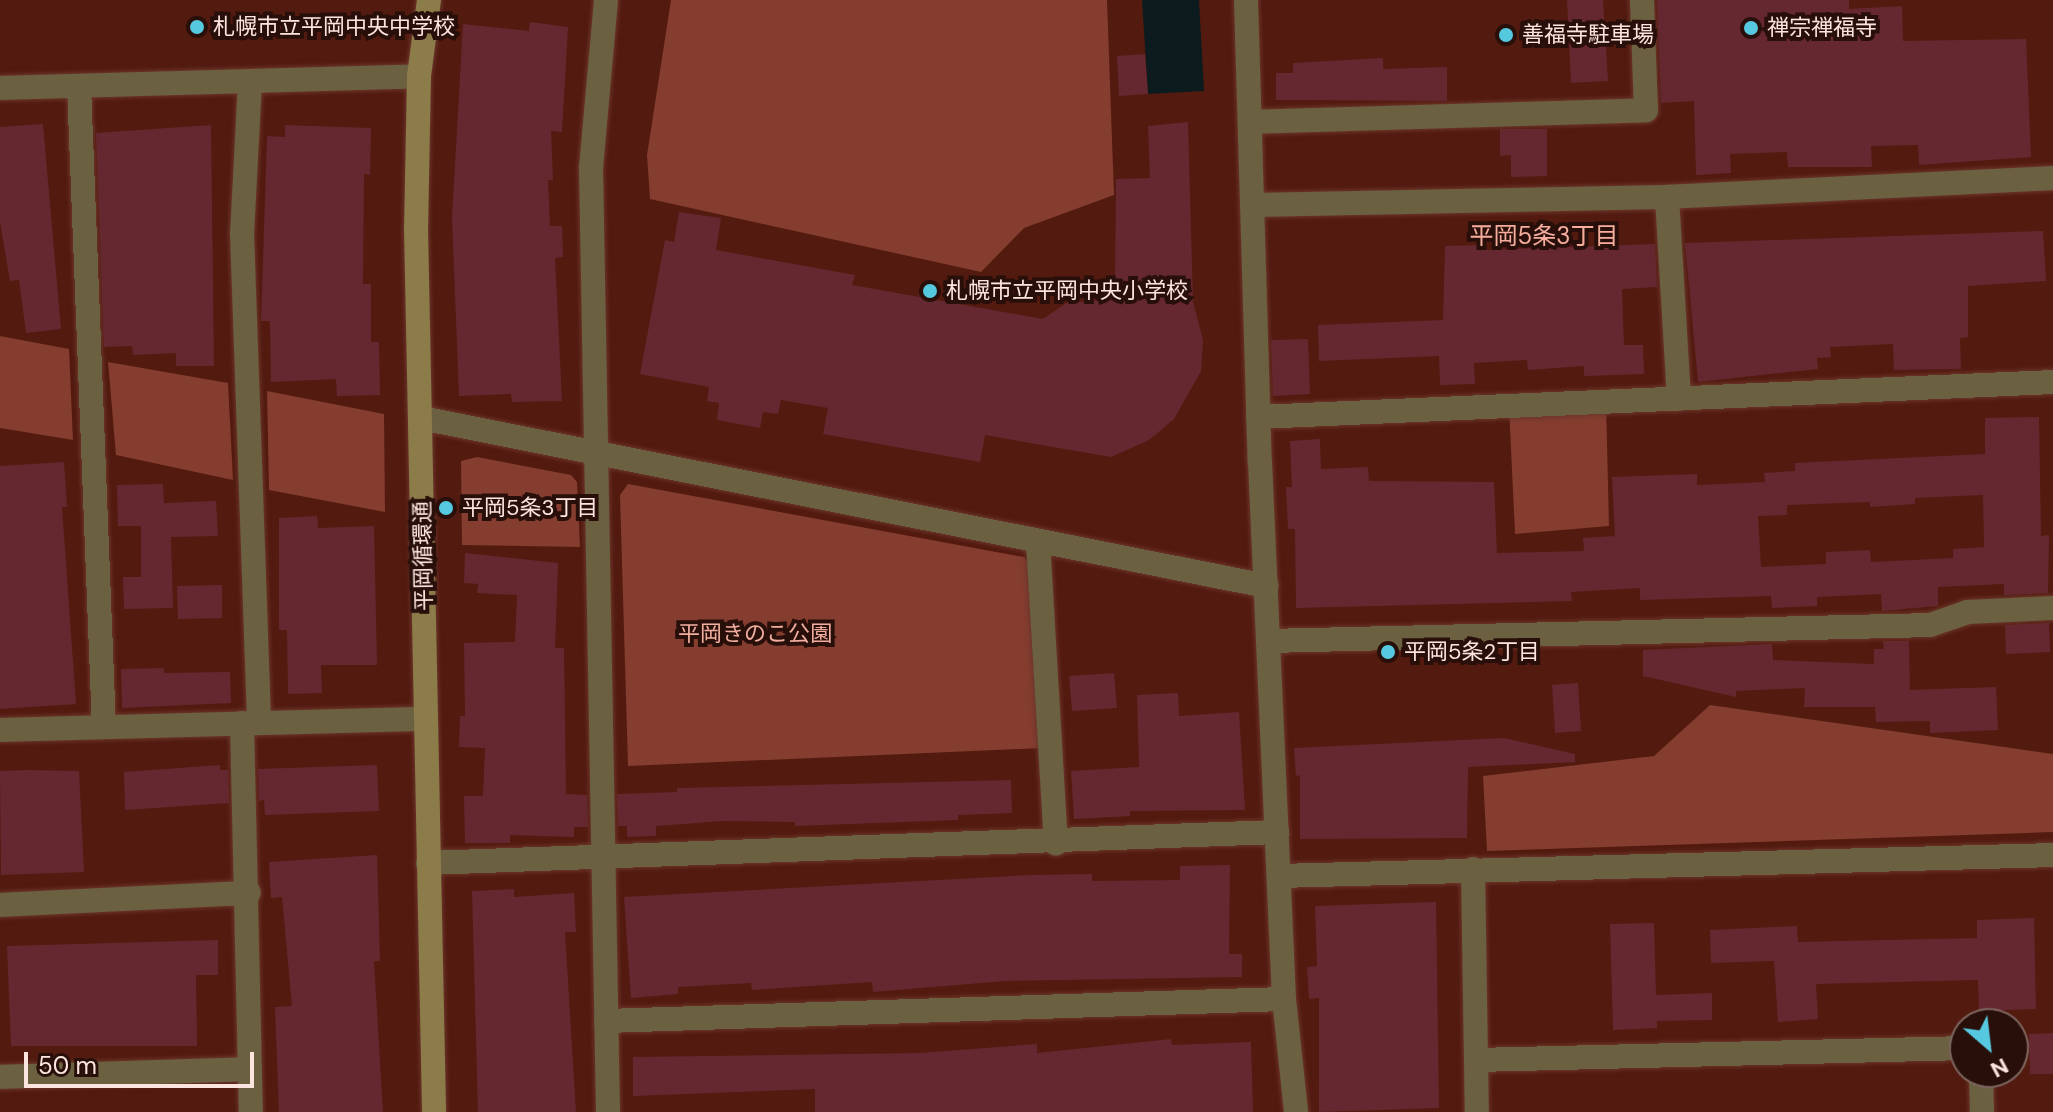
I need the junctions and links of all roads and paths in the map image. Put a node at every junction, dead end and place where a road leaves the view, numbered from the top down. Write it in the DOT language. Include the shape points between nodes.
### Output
graph roads {
  1 [pos="429,0"];
  2 [pos="606,0"];
  3 [pos="1246,0"];
  4 [pos="1642,0"];
  5 [pos="419,76"];
  6 [pos="250,82"];
  7 [pos="79,86"];
  8 [pos="0,88"];
  9 [pos="1250,122"];
  10 [pos="2053,178"];
  11 [pos="1667,197"];
  12 [pos="1252,205"];
  13 [pos="2053,382"];
  14 [pos="1679,399"];
  15 [pos="1258,417"];
  16 [pos="421,418"];
  17 [pos="599,452"];
  18 [pos="1038,542"];
  19 [pos="1266,586"];
  20 [pos="2053,608"];
  21 [pos="1268,641"];
  22 [pos="424,719"];
  23 [pos="251,723"];
  24 [pos="104,727"];
  25 [pos="0,730"];
  26 [pos="1277,832"];
  27 [pos="1056,843"];
  28 [pos="2053,855"];
  29 [pos="603,858"];
  30 [pos="428,863"];
  31 [pos="1473,869"];
  32 [pos="1279,876"];
  33 [pos="249,893"];
  34 [pos="0,905"];
  35 [pos="1284,999"];
  36 [pos="606,1021"];
  37 [pos="1949,1048"];
  38 [pos="1476,1060"];
  39 [pos="250,1069"];
  40 [pos="0,1077"];
  41 [pos="1981,1088"];
  42 [pos="251,1112"];
  43 [pos="434,1112"];
  44 [pos="608,1112"];
  45 [pos="1296,1112"];
  46 [pos="1477,1112"];
  47 [pos="1982,1112"];
  1 -- 5 [label="street, 平岡循環通"];
  2 -- 17 [label="street" via="591,167"];
  3 -- 9 [label="street"];
  4 -- 9 [label="street" via="1646,110"];
  5 -- 6 [label="street"];
  5 -- 16 [label="street, 平岡循環通"];
  6 -- 7 [label="street"];
  6 -- 23 [label="street" via="242,233"];
  7 -- 8 [label="street"];
  7 -- 24 [label="street"];
  9 -- 12 [label="street"];
  10 -- 11 [label="street"];
  11 -- 12 [label="street"];
  11 -- 14 [label="street"];
  12 -- 15 [label="street"];
  13 -- 14 [label="street"];
  14 -- 15 [label="street"];
  15 -- 19 [label="street"];
  16 -- 17 [label="street"];
  16 -- 22 [label="street, 平岡循環通"];
  17 -- 18 [label="street"];
  17 -- 29 [label="street"];
  18 -- 19 [label="street"];
  18 -- 27 [label="street"];
  19 -- 21 [label="street"];
  20 -- 21 [label="street" via="1967,612 1930,625"];
  21 -- 26 [label="street"];
  22 -- 23 [label="street"];
  22 -- 30 [label="street, 平岡循環通"];
  23 -- 24 [label="street"];
  23 -- 33 [label="street"];
  24 -- 25 [label="street"];
  26 -- 27 [label="street"];
  26 -- 32 [label="street"];
  27 -- 29 [label="street"];
  28 -- 31 [label="street"];
  29 -- 30 [label="street"];
  29 -- 36 [label="street"];
  30 -- 43 [label="street, 平岡循環通"];
  31 -- 32 [label="street"];
  31 -- 38 [label="street"];
  32 -- 35 [label="street"];
  33 -- 34 [label="street"];
  33 -- 39 [label="street"];
  35 -- 36 [label="street"];
  35 -- 45 [label="street"];
  36 -- 44 [label="street"];
  37 -- 38 [label="street"];
  38 -- 46 [label="street"];
  39 -- 40 [label="street"];
  39 -- 42 [label="street"];
  41 -- 47 [label="street"];
}
